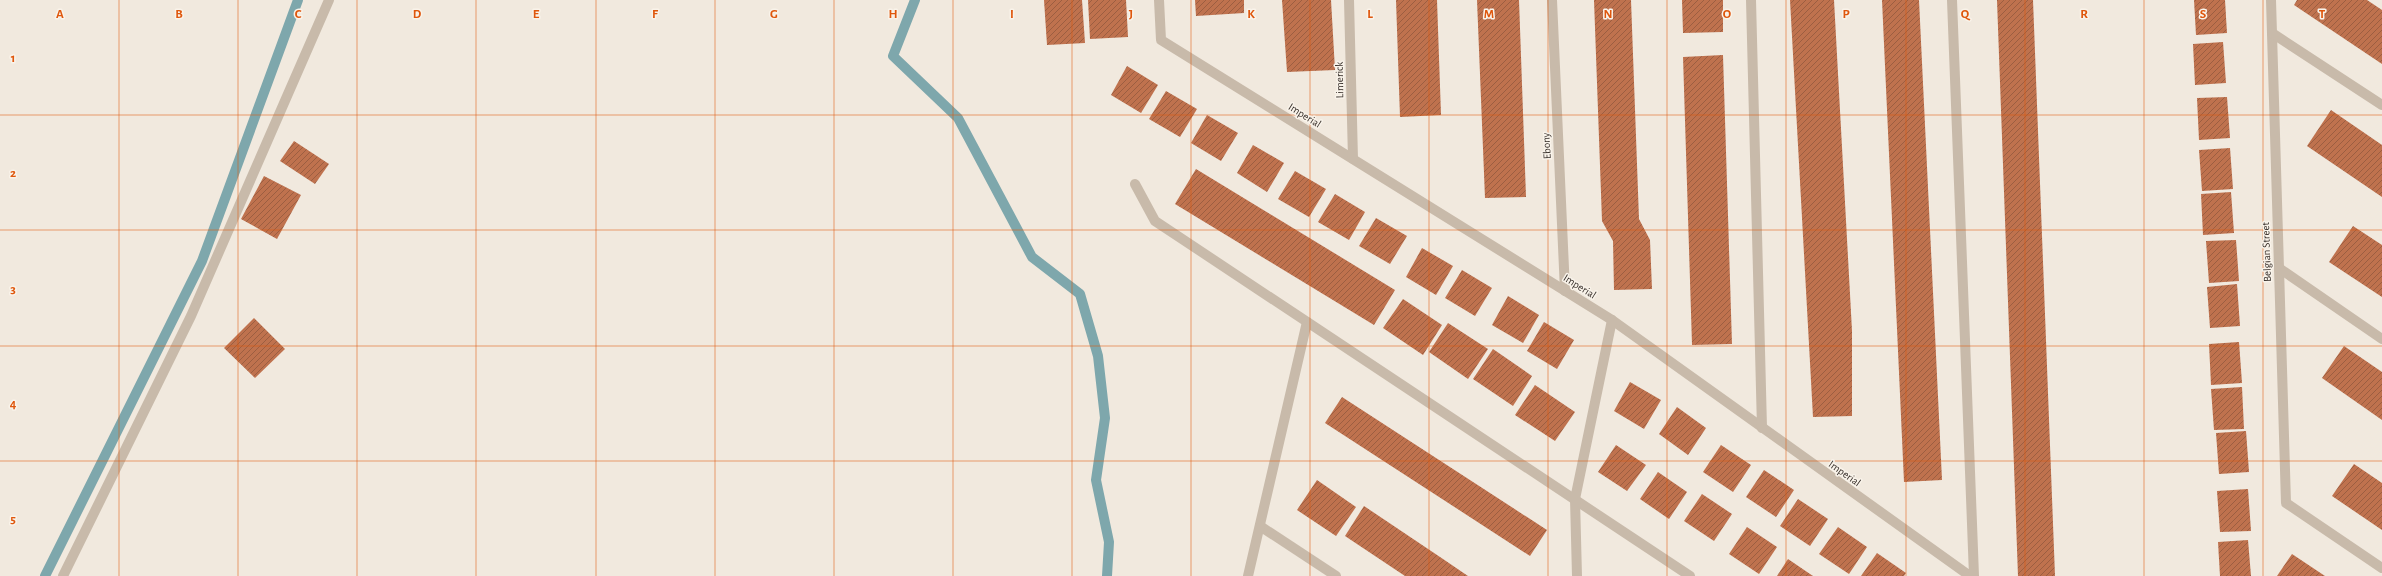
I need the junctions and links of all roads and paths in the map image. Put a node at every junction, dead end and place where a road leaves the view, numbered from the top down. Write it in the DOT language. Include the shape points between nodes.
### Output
graph roads {
  1 [pos="329,0"];
  2 [pos="1159,0"];
  3 [pos="1349,0"];
  4 [pos="1552,0"];
  5 [pos="1751,0"];
  6 [pos="1952,0"];
  7 [pos="2271,0"];
  8 [pos="2272,33"];
  9 [pos="2382,105"];
  10 [pos="1353,159"];
  11 [pos="1135,184"];
  12 [pos="2279,268"];
  13 [pos="1565,291"];
  14 [pos="1612,320"];
  15 [pos="1307,322"];
  16 [pos="2382,339"];
  17 [pos="1762,428"];
  18 [pos="1575,499"];
  19 [pos="1260,526"];
  20 [pos="2382,568"];
  21 [pos="63,576"];
  22 [pos="1248,576"];
  23 [pos="1336,576"];
  24 [pos="1577,576"];
  25 [pos="1690,576"];
  26 [pos="1970,576"];
  27 [pos="1974,576"];
  1 -- 21 [label="street" via="191,316"];
  2 -- 10 [label="street, Imperial" via="1161,40"];
  3 -- 10 [label="street, Limerick"];
  4 -- 13 [label="street, Ebony"];
  5 -- 17 [label="street"];
  6 -- 27 [label="street"];
  7 -- 8 [label="street, Belgian Street"];
  8 -- 9 [label="street"];
  8 -- 12 [label="street, Belgian Street"];
  10 -- 13 [label="street, Imperial"];
  11 -- 15 [label="street" via="1155,221"];
  12 -- 16 [label="street"];
  12 -- 20 [label="street, Belgian Street" via="2286,503"];
  13 -- 14 [label="street, Imperial"];
  14 -- 17 [label="street, Imperial"];
  14 -- 18 [label="street"];
  15 -- 18 [label="street"];
  15 -- 19 [label="street"];
  17 -- 26 [label="street, Imperial"];
  18 -- 24 [label="street"];
  18 -- 25 [label="street"];
  19 -- 22 [label="street"];
  19 -- 23 [label="street"];
}
